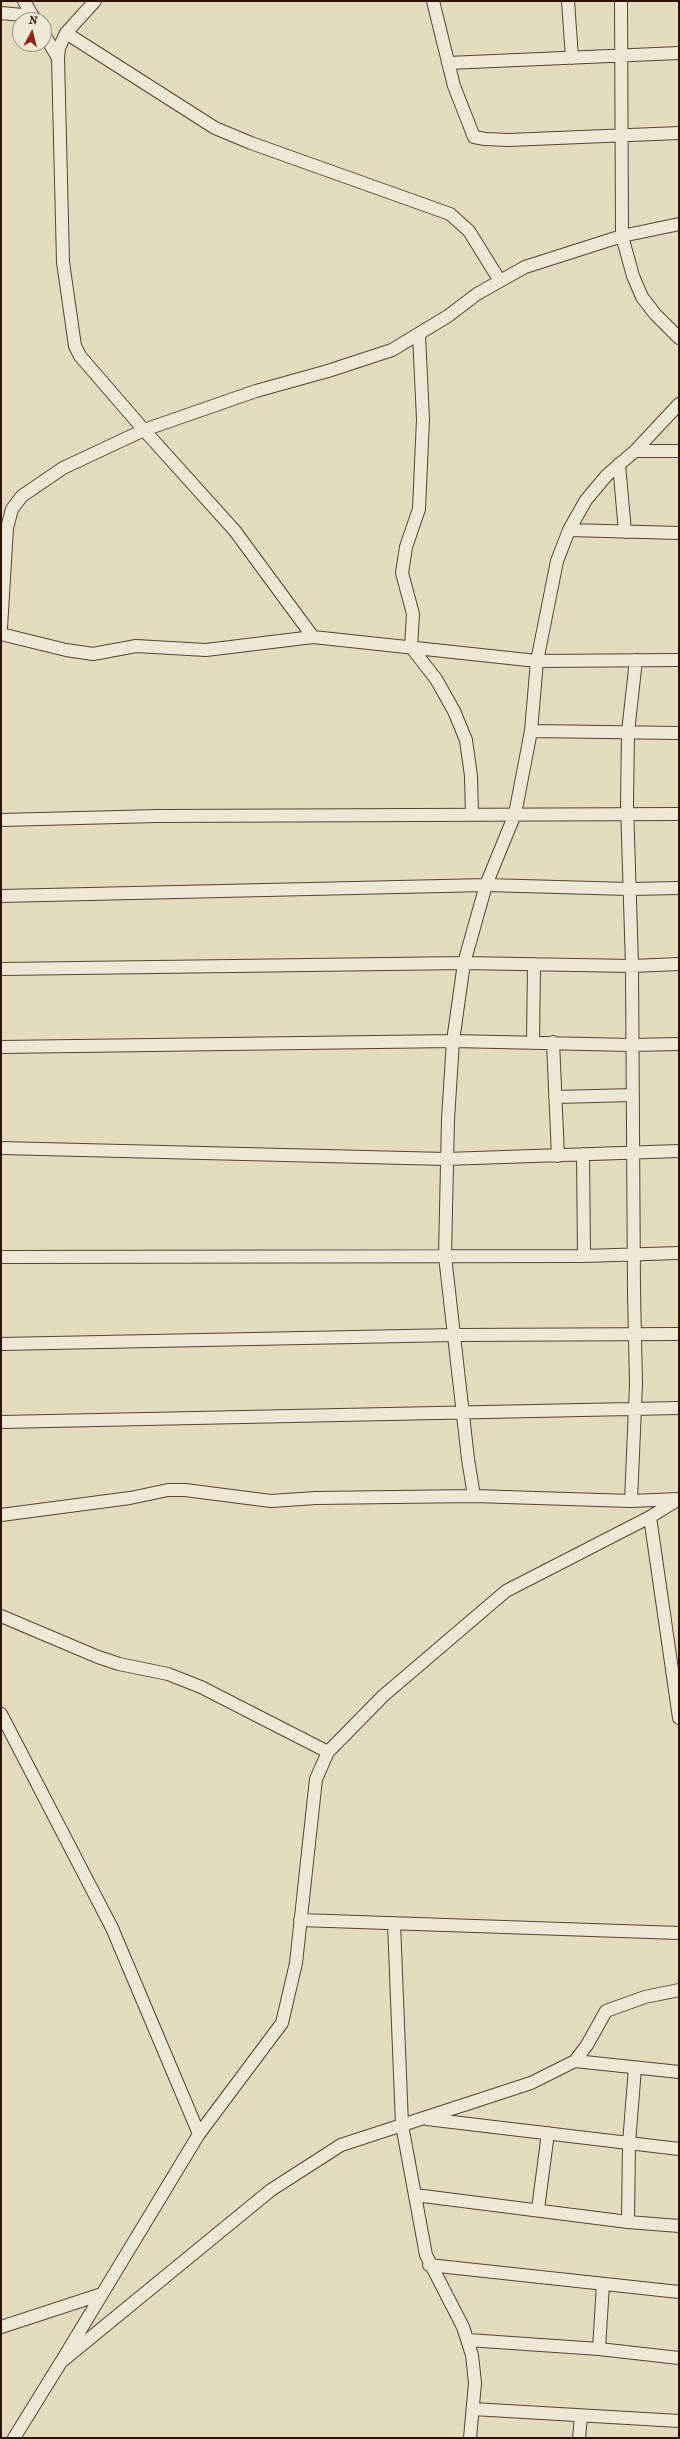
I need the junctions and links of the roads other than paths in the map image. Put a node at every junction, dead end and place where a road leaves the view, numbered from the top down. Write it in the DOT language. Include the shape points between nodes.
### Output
graph roads {
  1 [pos="24,1"];
  2 [pos="95,1"];
  3 [pos="432,1"];
  4 [pos="568,1"];
  5 [pos="621,1"];
  6 [pos="30,12"];
  7 [pos="1,13"];
  8 [pos="12,15"];
  9 [pos="66,34"];
  10 [pos="52,48"];
  11 [pos="679,53"];
  12 [pos="622,56"];
  13 [pos="58,58"];
  14 [pos="572,58"];
  15 [pos="448,63"];
  16 [pos="679,133"];
  17 [pos="621,134"];
  18 [pos="679,224"];
  19 [pos="622,236"];
  20 [pos="500,281"];
  21 [pos="419,335"];
  22 [pos="679,338"];
  23 [pos="679,404"];
  24 [pos="144,430"];
  25 [pos="635,451"];
  26 [pos="679,452"];
  27 [pos="619,464"];
  28 [pos="569,530"];
  29 [pos="625,532"];
  30 [pos="679,533"];
  31 [pos="1,628"];
  32 [pos="1,634"];
  33 [pos="313,637"];
  34 [pos="411,647"];
  35 [pos="636,660"];
  36 [pos="679,660"];
  37 [pos="537,662"];
  38 [pos="531,731"];
  39 [pos="628,732"];
  40 [pos="679,733"];
  41 [pos="472,814"];
  42 [pos="515,814"];
  43 [pos="679,814"];
  44 [pos="627,815"];
  45 [pos="1,820"];
  46 [pos="486,885"];
  47 [pos="679,888"];
  48 [pos="629,889"];
  49 [pos="1,896"];
  50 [pos="464,962"];
  51 [pos="534,964"];
  52 [pos="679,964"];
  53 [pos="632,966"];
  54 [pos="1,969"];
  55 [pos="454,1041"];
  56 [pos="533,1042"];
  57 [pos="552,1042"];
  58 [pos="679,1044"];
  59 [pos="631,1045"];
  60 [pos="1,1047"];
  61 [pos="632,1095"];
  62 [pos="555,1096"];
  63 [pos="1,1148"];
  64 [pos="679,1152"];
  65 [pos="634,1153"];
  66 [pos="584,1154"];
  67 [pos="558,1156"];
  68 [pos="446,1159"];
  69 [pos="679,1253"];
  70 [pos="634,1254"];
  71 [pos="445,1256"];
  72 [pos="584,1256"];
  73 [pos="1,1257"];
  74 [pos="679,1334"];
  75 [pos="455,1335"];
  76 [pos="636,1335"];
  77 [pos="1,1344"];
  78 [pos="679,1408"];
  79 [pos="636,1409"];
  80 [pos="463,1411"];
  81 [pos="1,1422"];
  82 [pos="474,1496"];
  83 [pos="679,1499"];
  84 [pos="631,1501"];
  85 [pos="1,1515"];
  86 [pos="650,1517"];
  87 [pos="1,1616"];
  88 [pos="1,1714"];
  89 [pos="679,1718"];
  90 [pos="328,1752"];
  91 [pos="300,1920"];
  92 [pos="394,1923"];
  93 [pos="679,1933"];
  94 [pos="679,1990"];
  95 [pos="575,2061"];
  96 [pos="635,2068"];
  97 [pos="679,2072"];
  98 [pos="424,2118"];
  99 [pos="402,2125"];
  100 [pos="199,2134"];
  101 [pos="548,2134"];
  102 [pos="629,2143"];
  103 [pos="679,2149"];
  104 [pos="414,2195"];
  105 [pos="538,2209"];
  106 [pos="628,2222"];
  107 [pos="679,2226"];
  108 [pos="429,2265"];
  109 [pos="603,2284"];
  110 [pos="679,2292"];
  111 [pos="102,2294"];
  112 [pos="1,2327"];
  113 [pos="468,2340"];
  114 [pos="599,2348"];
  115 [pos="679,2358"];
  116 [pos="61,2362"];
  117 [pos="473,2410"];
  118 [pos="582,2416"];
  119 [pos="679,2421"];
  120 [pos="14,2438"];
  121 [pos="470,2438"];
  122 [pos="579,2438"];
  1 -- 6 [label="street"];
  2 -- 9 [label="street"];
  3 -- 15 [label="street"];
  4 -- 14 [label="street"];
  5 -- 12 [label="street"];
  7 -- 8 [label="street"];
  9 -- 13 [label="street" via="59,48"];
  9 -- 20 [label="street" via="215,128 450,214 469,231"];
  10 -- 13 [label="street"];
  11 -- 12 [label="street"];
  12 -- 14 [label="street"];
  12 -- 17 [label="street"];
  13 -- 24 [label="street" via="62,262 76,346 80,356"];
  14 -- 15 [label="street"];
  15 -- 17 [label="street" via="456,92 474,137 508,140"];
  16 -- 17 [label="street"];
  17 -- 19 [label="street"];
  18 -- 19 [label="street"];
  19 -- 20 [label="street" via="549,258 525,267"];
  19 -- 22 [label="street" via="633,276 642,297"];
  20 -- 21 [label="street"];
  21 -- 24 [label="street" via="392,350"];
  21 -- 34 [label="street" via="423,419 419,509 406,547 402,573 413,614"];
  23 -- 25 [label="street"];
  24 -- 31 [label="street" via="63,468 22,496 12,509 7,528"];
  24 -- 33 [label="street" via="235,530"];
  25 -- 26 [label="street"];
  25 -- 27 [label="street"];
  27 -- 28 [label="street" via="586,500"];
  27 -- 29 [label="street"];
  28 -- 29 [label="street"];
  28 -- 37 [label="street" via="557,561"];
  29 -- 30 [label="street"];
  32 -- 33 [label="street" via="93,654 136,646 206,650"];
  33 -- 34 [label="street"];
  34 -- 37 [label="street"];
  34 -- 41 [label="street" via="436,679 454,711 466,740 471,776"];
  35 -- 36 [label="street"];
  35 -- 37 [label="street"];
  35 -- 39 [label="street"];
  37 -- 38 [label="street"];
  38 -- 39 [label="street"];
  38 -- 42 [label="street"];
  39 -- 40 [label="street"];
  39 -- 44 [label="street"];
  41 -- 42 [label="street"];
  41 -- 45 [label="street"];
  42 -- 44 [label="street"];
  42 -- 46 [label="street"];
  43 -- 44 [label="street"];
  44 -- 48 [label="street"];
  46 -- 48 [label="street"];
  46 -- 49 [label="street"];
  46 -- 50 [label="street"];
  47 -- 48 [label="street"];
  48 -- 53 [label="street"];
  50 -- 51 [label="street"];
  50 -- 54 [label="street"];
  50 -- 55 [label="street"];
  51 -- 53 [label="street"];
  51 -- 56 [label="street"];
  52 -- 53 [label="street"];
  53 -- 59 [label="street"];
  55 -- 56 [label="street"];
  55 -- 60 [label="street"];
  55 -- 68 [label="street"];
  56 -- 57 [label="street"];
  57 -- 59 [label="street"];
  57 -- 62 [label="street"];
  58 -- 59 [label="street"];
  59 -- 61 [label="street"];
  61 -- 62 [label="street"];
  61 -- 65 [label="street"];
  62 -- 67 [label="street"];
  63 -- 68 [label="street"];
  64 -- 65 [label="street"];
  65 -- 66 [label="street"];
  65 -- 70 [label="street"];
  66 -- 67 [label="street"];
  66 -- 72 [label="street"];
  67 -- 68 [label="street"];
  68 -- 71 [label="street"];
  69 -- 70 [label="street"];
  70 -- 72 [label="street"];
  70 -- 76 [label="street"];
  71 -- 72 [label="street"];
  71 -- 73 [label="street"];
  71 -- 75 [label="street"];
  74 -- 76 [label="street"];
  75 -- 76 [label="street"];
  75 -- 77 [label="street"];
  75 -- 80 [label="street"];
  76 -- 79 [label="street"];
  78 -- 79 [label="street"];
  79 -- 80 [label="street"];
  79 -- 84 [label="street"];
  80 -- 81 [label="street"];
  80 -- 82 [label="street"];
  82 -- 84 [label="street"];
  82 -- 85 [label="street" via="271,1501 168,1490 130,1498"];
  83 -- 84 [label="street"];
  83 -- 86 [label="street"];
  86 -- 89 [label="street"];
  86 -- 90 [label="street" via="506,1592 383,1696"];
  87 -- 90 [label="street" via="98,1657 168,1674 201,1687"];
  88 -- 100 [label="street" via="112,1928"];
  90 -- 91 [label="street" via="316,1779"];
  91 -- 92 [label="street"];
  91 -- 100 [label="street" via="296,1963 282,2023"];
  92 -- 93 [label="street"];
  92 -- 99 [label="street"];
  94 -- 95 [label="street" via="645,1997 606,2011 587,2046"];
  95 -- 96 [label="street"];
  95 -- 98 [label="street" via="531,2083"];
  96 -- 97 [label="street"];
  96 -- 102 [label="street"];
  98 -- 99 [label="street"];
  98 -- 101 [label="street"];
  99 -- 104 [label="street"];
  99 -- 116 [label="street" via="341,2145 271,2190"];
  100 -- 111 [label="street"];
  101 -- 102 [label="street"];
  101 -- 105 [label="street"];
  102 -- 103 [label="street"];
  102 -- 106 [label="street"];
  104 -- 105 [label="street"];
  104 -- 108 [label="street"];
  105 -- 106 [label="street"];
  106 -- 107 [label="street"];
  108 -- 109 [label="street"];
  108 -- 113 [label="street"];
  109 -- 110 [label="street"];
  109 -- 114 [label="street"];
  111 -- 112 [label="street"];
  111 -- 116 [label="street"];
  113 -- 114 [label="street"];
  113 -- 117 [label="street" via="475,2382"];
  114 -- 115 [label="street"];
  116 -- 120 [label="street"];
  117 -- 118 [label="street"];
  117 -- 121 [label="street"];
  118 -- 119 [label="street"];
  118 -- 122 [label="street"];
}
